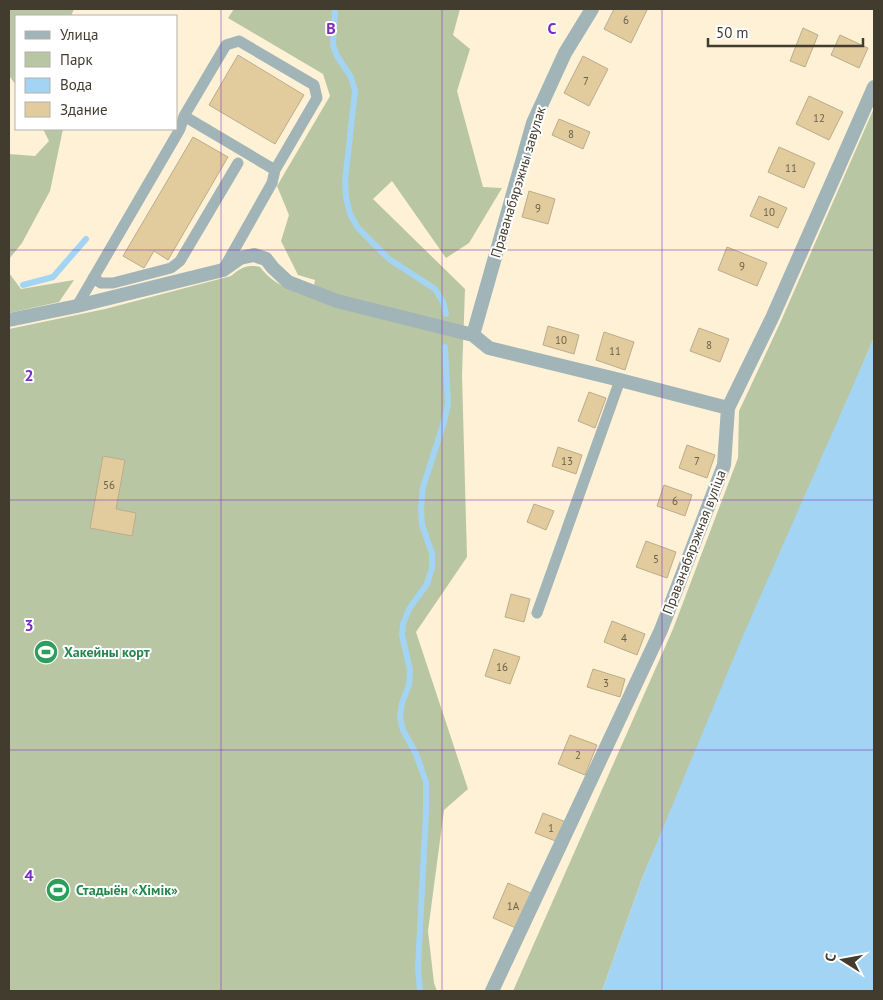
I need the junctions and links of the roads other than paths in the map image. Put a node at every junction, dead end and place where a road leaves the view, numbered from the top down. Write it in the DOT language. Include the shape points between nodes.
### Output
graph roads {
  1 [pos="592,9"];
  2 [pos="874,87"];
  3 [pos="184,116"];
  4 [pos="238,163"];
  5 [pos="275,170"];
  6 [pos="223,270"];
  7 [pos="93,278"];
  8 [pos="77,306"];
  9 [pos="9,320"];
  10 [pos="473,335"];
  11 [pos="620,380"];
  12 [pos="728,408"];
  13 [pos="537,612"];
  14 [pos="492,991"];
  1 -- 10 [label="street, Праванабярэжны завулак" via="566,52 534,123"];
  2 -- 12 [label="street, Праванабярэжная вуліца" via="772,318"];
  3 -- 5 [label="lane"];
  3 -- 5 [label="lane" via="226,45 239,41 314,85 317,98"];
  3 -- 7 [label="lane" via="180,129"];
  4 -- 7 [label="lane" via="180,261 171,268 113,283 102,283"];
  5 -- 6 [label="lane" via="272,183"];
  6 -- 8 [label="street"];
  6 -- 10 [label="street" via="240,258 254,255 266,259 288,282 337,301"];
  7 -- 8 [label="lane"];
  8 -- 9 [label="street"];
  10 -- 11 [label="street" via="489,348"];
  11 -- 12 [label="street"];
  11 -- 13 [label="lane"];
  12 -- 14 [label="street, Праванабярэжная вуліца" via="724,465 661,630"];
}
